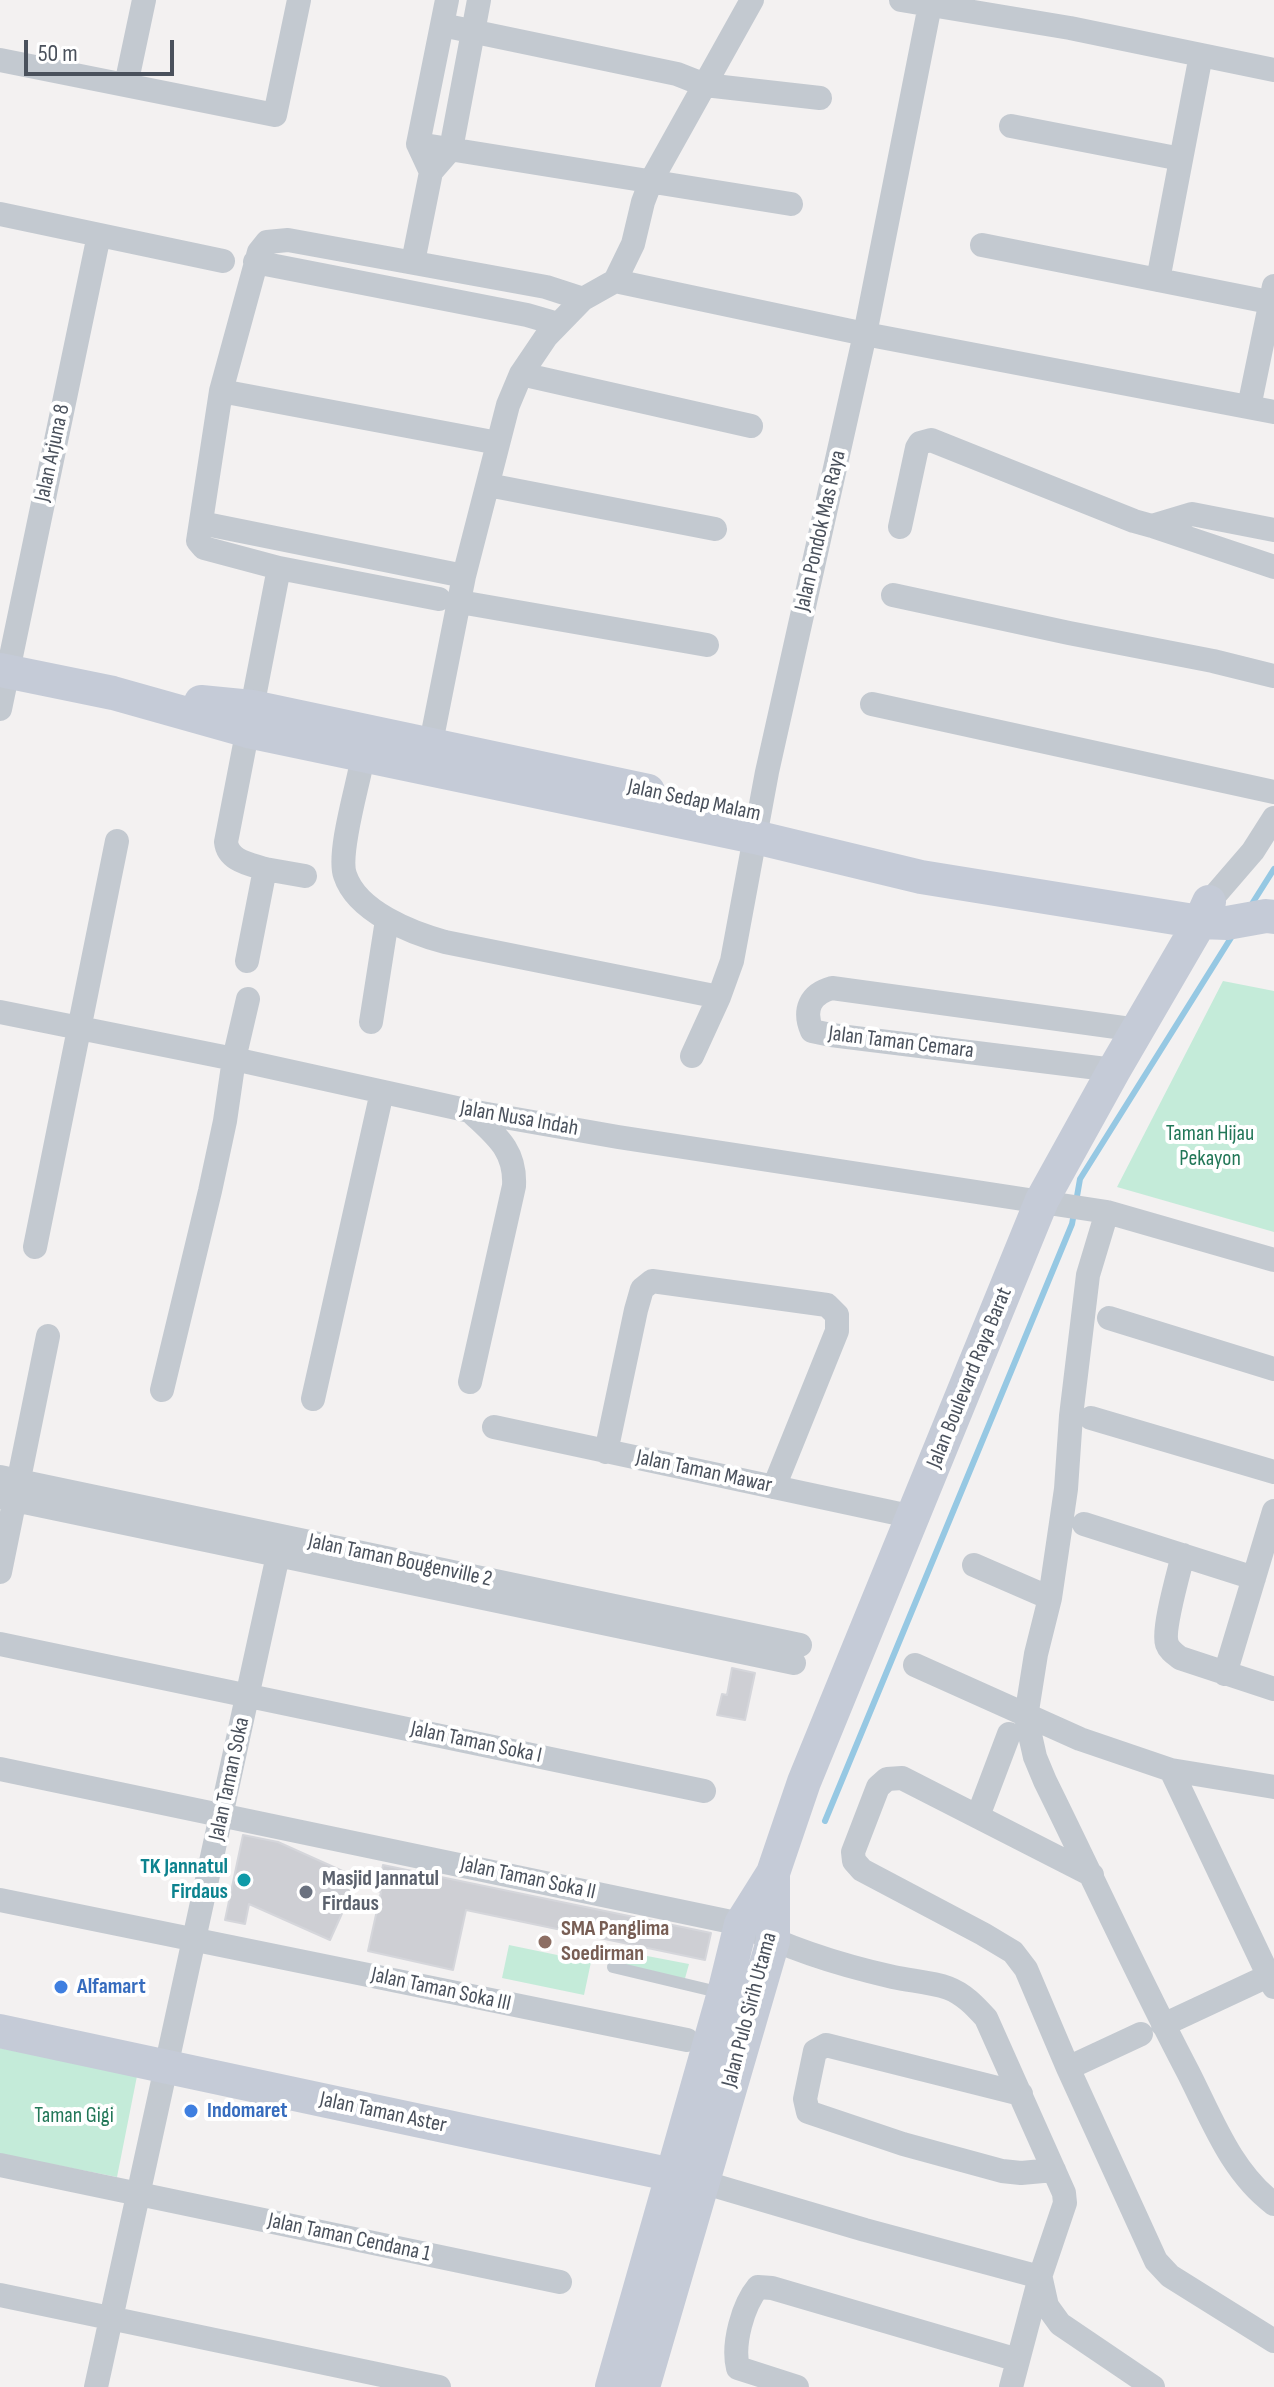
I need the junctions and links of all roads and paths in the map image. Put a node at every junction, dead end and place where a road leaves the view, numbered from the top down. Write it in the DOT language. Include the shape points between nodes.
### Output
graph roads {
  1 [pos="144,0"];
  2 [pos="299,0"];
  3 [pos="447,0"];
  4 [pos="479,0"];
  5 [pos="752,0"];
  6 [pos="901,0"];
  7 [pos="930,3"];
  8 [pos="442,25"];
  9 [pos="473,33"];
  10 [pos="1201,55"];
  11 [pos="0,60"];
  12 [pos="1274,70"];
  13 [pos="126,85"];
  14 [pos="705,85"];
  15 [pos="820,98"];
  16 [pos="1011,126"];
  17 [pos="418,144"];
  18 [pos="451,149"];
  19 [pos="1181,159"];
  20 [pos="431,172"];
  21 [pos="651,181"];
  22 [pos="791,204"];
  23 [pos="0,214"];
  24 [pos="99,235"];
  25 [pos="982,245"];
  26 [pos="223,261"];
  27 [pos="255,262"];
  28 [pos="413,262"];
  29 [pos="1158,280"];
  30 [pos="615,281"];
  31 [pos="1273,297"];
  32 [pos="583,299"];
  33 [pos="558,324"];
  34 [pos="865,334"];
  35 [pos="521,374"];
  36 [pos="221,391"];
  37 [pos="1249,407"];
  38 [pos="1274,412"];
  39 [pos="751,426"];
  40 [pos="498,443"];
  41 [pos="488,485"];
  42 [pos="201,523"];
  43 [pos="1152,526"];
  44 [pos="900,527"];
  45 [pos="715,529"];
  46 [pos="1274,530"];
  47 [pos="1274,567"];
  48 [pos="279,568"];
  49 [pos="464,576"];
  50 [pos="893,595"];
  51 [pos="450,600"];
  52 [pos="707,645"];
  53 [pos="4,671"];
  54 [pos="1274,676"];
  55 [pos="872,704"];
  56 [pos="0,709"];
  57 [pos="250,719"];
  58 [pos="428,756"];
  59 [pos="360,771"];
  60 [pos="1274,792"];
  61 [pos="1274,818"];
  62 [pos="757,826"];
  63 [pos="117,841"];
  64 [pos="265,869"];
  65 [pos="305,876"];
  66 [pos="1241,911"];
  67 [pos="387,920"];
  68 [pos="247,961"];
  69 [pos="719,997"];
  70 [pos="248,999"];
  71 [pos="0,1012"];
  72 [pos="371,1022"];
  73 [pos="79,1027"];
  74 [pos="1138,1030"];
  75 [pos="692,1056"];
  76 [pos="234,1059"];
  77 [pos="1114,1070"];
  78 [pos="382,1092"];
  79 [pos="470,1111"];
  80 [pos="1051,1202"];
  81 [pos="1098,1210"];
  82 [pos="35,1247"];
  83 [pos="1274,1260"];
  84 [pos="1109,1318"];
  85 [pos="48,1336"];
  86 [pos="1274,1369"];
  87 [pos="470,1382"];
  88 [pos="162,1390"];
  89 [pos="313,1399"];
  90 [pos="1091,1418"];
  91 [pos="494,1427"];
  92 [pos="606,1452"];
  93 [pos="1274,1472"];
  94 [pos="774,1487"];
  95 [pos="9,1489"];
  96 [pos="1274,1511"];
  97 [pos="914,1517"];
  98 [pos="1084,1524"];
  99 [pos="280,1546"];
  100 [pos="1183,1555"];
  101 [pos="974,1565"];
  102 [pos="0,1572"];
  103 [pos="1254,1578"];
  104 [pos="1050,1598"];
  105 [pos="0,1644"];
  106 [pos="797,1654"];
  107 [pos="915,1665"];
  108 [pos="1225,1674"];
  109 [pos="1274,1689"];
  110 [pos="248,1695"];
  111 [pos="1017,1725"];
  112 [pos="0,1769"];
  113 [pos="1171,1770"];
  114 [pos="1274,1787"];
  115 [pos="704,1791"];
  116 [pos="222,1816"];
  117 [pos="978,1816"];
  118 [pos="773,1873"];
  119 [pos="1092,1875"];
  120 [pos="0,1900"];
  121 [pos="741,1924"];
  122 [pos="195,1939"];
  123 [pos="773,1941"];
  124 [pos="613,1967"];
  125 [pos="1271,1981"];
  126 [pos="724,1993"];
  127 [pos="1152,2030"];
  128 [pos="0,2031"];
  129 [pos="687,2040"];
  130 [pos="168,2067"];
  131 [pos="1068,2068"];
  132 [pos="1021,2094"];
  133 [pos="0,2165"];
  134 [pos="1054,2170"];
  135 [pos="688,2179"];
  136 [pos="139,2194"];
  137 [pos="1274,2204"];
  138 [pos="664,2258"];
  139 [pos="1040,2277"];
  140 [pos="560,2282"];
  141 [pos="0,2295"];
  142 [pos="111,2318"];
  143 [pos="1274,2341"];
  144 [pos="1018,2360"];
  145 [pos="96,2387"];
  146 [pos="439,2387"];
  147 [pos="612,2387"];
  148 [pos="643,2387"];
  149 [pos="797,2387"];
  150 [pos="1011,2387"];
  151 [pos="1153,2387"];
  1 -- 13 [label="street"];
  2 -- 13 [label="street" via="275,115"];
  3 -- 8 [label="street"];
  4 -- 9 [label="street"];
  5 -- 14 [label="street"];
  6 -- 7 [label="street"];
  7 -- 10 [label="street"];
  7 -- 34 [label="street, Jalan Pondok Mas Raya"];
  8 -- 9 [label="street"];
  8 -- 17 [label="street"];
  9 -- 14 [label="street" via="677,74"];
  9 -- 18 [label="street"];
  10 -- 12 [label="street"];
  10 -- 19 [label="street"];
  11 -- 13 [label="street"];
  14 -- 15 [label="street"];
  14 -- 21 [label="street"];
  16 -- 19 [label="street"];
  17 -- 18 [label="street"];
  17 -- 20 [label="street"];
  18 -- 20 [label="street"];
  18 -- 21 [label="street"];
  19 -- 29 [label="street"];
  20 -- 28 [label="street"];
  21 -- 22 [label="street"];
  21 -- 30 [label="street" via="633,244"];
  23 -- 24 [label="street"];
  24 -- 26 [label="street"];
  24 -- 53 [label="street, Jalan Arjuna 8"];
  25 -- 29 [label="street"];
  27 -- 28 [label="street" via="264,245 280,239"];
  27 -- 33 [label="street"];
  27 -- 36 [label="street"];
  28 -- 32 [label="street"];
  29 -- 31 [label="street"];
  30 -- 32 [label="street"];
  30 -- 34 [label="street"];
  31 -- 37 [label="street"];
  32 -- 33 [label="street"];
  33 -- 35 [label="street"];
  34 -- 37 [label="street"];
  34 -- 62 [label="street, Jalan Pondok Mas Raya"];
  35 -- 39 [label="street"];
  35 -- 40 [label="street"];
  36 -- 40 [label="street"];
  36 -- 42 [label="street"];
  37 -- 38 [label="street"];
  40 -- 41 [label="street"];
  41 -- 45 [label="street"];
  41 -- 49 [label="street"];
  42 -- 48 [label="street" via="198,541 204,548"];
  42 -- 49 [label="street"];
  43 -- 44 [label="street" via="931,440 917,448"];
  43 -- 46 [label="street" via="1192,514"];
  43 -- 47 [label="street"];
  48 -- 51 [label="street"];
  48 -- 57 [label="street"];
  49 -- 51 [label="street"];
  50 -- 54 [label="street"];
  51 -- 52 [label="street"];
  51 -- 58 [label="street"];
  53 -- 56 [label="street, Jalan Arjuna 8"];
  53 -- 57 [label="main road, Jalan Sedap Malam"];
  55 -- 60 [label="street"];
  57 -- 58 [label="main road, Jalan Sedap Malam"];
  57 -- 64 [label="street" via="226,842 234,857"];
  58 -- 62 [label="main road, Jalan Sedap Malam"];
  59 -- 67 [label="street" via="344,853 345,875 356,894"];
  61 -- 66 [label="street" via="1253,851"];
  62 -- 66 [label="main road, Jalan Sedap Malam"];
  62 -- 69 [label="street, Jalan Pondok Mas Raya" via="732,961"];
  63 -- 73 [label="street"];
  64 -- 65 [label="street"];
  64 -- 68 [label="street"];
  66 -- 74 [label="main road, Jalan Boulevard Raya Barat"];
  67 -- 69 [label="street" via="445,942"];
  67 -- 72 [label="street"];
  69 -- 75 [label="street, Jalan Pondok Mas Raya"];
  70 -- 76 [label="street"];
  71 -- 73 [label="street, Jalan Nusa Indah"];
  73 -- 76 [label="street, Jalan Nusa Indah"];
  73 -- 82 [label="street"];
  74 -- 77 [label="main road, Jalan Boulevard Raya Barat"];
  74 -- 77 [label="street, Jalan Taman Cemara" via="832,988 819,991 807,1020 812,1031"];
  76 -- 78 [label="street, Jalan Nusa Indah"];
  76 -- 88 [label="street" via="225,1121"];
  77 -- 80 [label="main road, Jalan Boulevard Raya Barat"];
  78 -- 79 [label="street, Jalan Nusa Indah"];
  78 -- 89 [label="street"];
  79 -- 80 [label="street, Jalan Nusa Indah"];
  79 -- 87 [label="street" via="501,1140 515,1170"];
  80 -- 81 [label="street, Jalan Nusa Indah"];
  80 -- 97 [label="main road, Jalan Boulevard Raya Barat"];
  81 -- 83 [label="street, Jalan Nusa Indah"];
  81 -- 104 [label="street"];
  84 -- 86 [label="street"];
  85 -- 95 [label="street"];
  90 -- 93 [label="street"];
  91 -- 92 [label="street, Jalan Taman Mawar"];
  92 -- 94 [label="street, Jalan Taman Mawar"];
  92 -- 94 [label="street" via="636,1310 642,1289 652,1281 827,1305 837,1315 837,1331"];
  94 -- 97 [label="street, Jalan Taman Mawar"];
  95 -- 99 [label="street, Jalan Taman Bougenville 2"];
  95 -- 102 [label="street"];
  96 -- 103 [label="street"];
  97 -- 118 [label="main road, Jalan Boulevard Raya Barat" via="804,1782"];
  98 -- 100 [label="street"];
  99 -- 106 [label="street, Jalan Taman Bougenville 2"];
  99 -- 110 [label="street, Jalan Taman Soka"];
  100 -- 103 [label="street"];
  100 -- 108 [label="street" via="1166,1642 1180,1658"];
  101 -- 104 [label="street"];
  103 -- 108 [label="street"];
  104 -- 111 [label="street"];
  105 -- 110 [label="street, Jalan Taman Soka I"];
  107 -- 111 [label="street"];
  108 -- 109 [label="street"];
  110 -- 115 [label="street, Jalan Taman Soka I"];
  110 -- 116 [label="street, Jalan Taman Soka"];
  111 -- 113 [label="street" via="1080,1739"];
  111 -- 117 [label="street"];
  111 -- 119 [label="street"];
  112 -- 116 [label="street, Jalan Taman Soka II"];
  113 -- 114 [label="street"];
  113 -- 125 [label="street"];
  116 -- 121 [label="street, Jalan Taman Soka II"];
  116 -- 122 [label="street, Jalan Taman Soka"];
  117 -- 119 [label="street"];
  117 -- 131 [label="street" via="910,1781 887,1779 878,1787 854,1846 854,1861 1019,1957"];
  118 -- 121 [label="main road, Jalan Pulo Sirih Utama"];
  118 -- 123 [label="main road, Jalan Pulo Sirih Utama"];
  119 -- 127 [label="street"];
  120 -- 122 [label="street, Jalan Taman Soka III"];
  121 -- 123 [label="street, Jalan Taman Soka II"];
  121 -- 126 [label="main road, Jalan Pulo Sirih Utama"];
  122 -- 129 [label="street, Jalan Taman Soka III"];
  122 -- 130 [label="street, Jalan Taman Soka"];
  123 -- 132 [label="street, Jalan Taman Soka II" via="949,1988 970,2000 986,2018"];
  123 -- 135 [label="main road, Jalan Pulo Sirih Utama"];
  124 -- 126 [label="lane"];
  125 -- 127 [label="street"];
  126 -- 135 [label="main road, Jalan Pulo Sirih Utama"];
  127 -- 131 [label="street"];
  127 -- 137 [label="street" via="1239,2170"];
  128 -- 130 [label="main road, Jalan Taman Aster"];
  130 -- 135 [label="main road, Jalan Taman Aster"];
  130 -- 136 [label="street, Jalan Taman Soka"];
  131 -- 143 [label="street" via="1162,2269"];
  132 -- 134 [label="street, Jalan Taman Soka II"];
  132 -- 134 [label="street" via="826,2045 815,2051 805,2099 808,2112 903,2144 1013,2173"];
  133 -- 136 [label="street, Jalan Taman Cendana 1"];
  134 -- 139 [label="street, Jalan Taman Soka II" via="1065,2203"];
  135 -- 138 [label="main road, Jalan Pulo Sirih Utama"];
  135 -- 139 [label="street"];
  136 -- 140 [label="street, Jalan Taman Cendana 1"];
  136 -- 142 [label="street, Jalan Taman Soka"];
  138 -- 147 [label="main road, Jalan Pulo Sirih Utama"];
  138 -- 148 [label="main road, Jalan Pulo Sirih Utama"];
  139 -- 144 [label="street, Jalan Taman Soka II"];
  139 -- 151 [label="street" via="1047,2306 1060,2324"];
  141 -- 142 [label="street"];
  142 -- 145 [label="street, Jalan Taman Soka"];
  142 -- 146 [label="street"];
  144 -- 149 [label="street" via="758,2287 747,2300 735,2354 738,2368"];
  144 -- 150 [label="street, Jalan Taman Soka II"];
}
